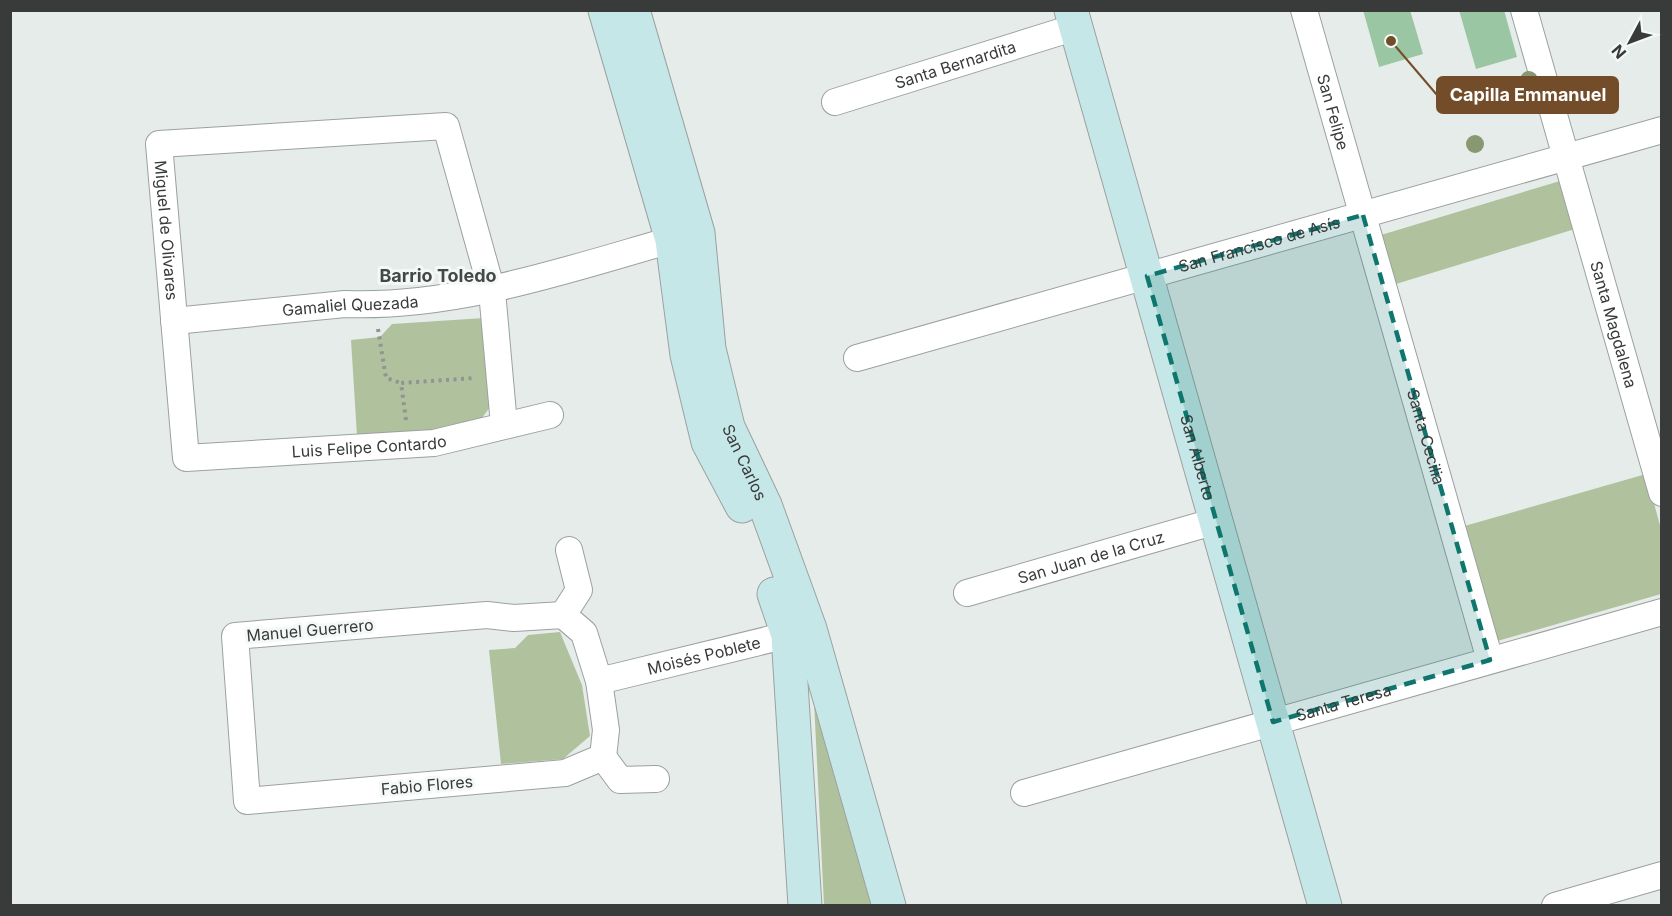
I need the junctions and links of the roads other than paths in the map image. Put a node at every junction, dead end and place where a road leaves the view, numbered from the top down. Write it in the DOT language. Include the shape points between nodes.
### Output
graph roads {
  1 [pos="605,10"];
  2 [pos="633,10"];
  3 [pos="1304,10"];
  4 [pos="1524,10"];
  5 [pos="1074,19"];
  6 [pos="835,102"];
  7 [pos="1662,130"];
  8 [pos="1566,157"];
  9 [pos="1363,214"];
  10 [pos="685,236"];
  11 [pos="1147,276"];
  12 [pos="492,291"];
  13 [pos="174,321"];
  14 [pos="857,358"];
  15 [pos="550,416"];
  16 [pos="504,425"];
  17 [pos="186,458"];
  18 [pos="1662,493"];
  19 [pos="1216,521"];
  20 [pos="569,550"];
  21 [pos="967,593"];
  22 [pos="1662,612"];
  23 [pos="562,615"];
  24 [pos="799,632"];
  25 [pos="1490,660"];
  26 [pos="598,681"];
  27 [pos="1273,722"];
  28 [pos="603,757"];
  29 [pos="656,779"];
  30 [pos="1024,793"];
  31 [pos="247,801"];
  32 [pos="1662,875"];
  33 [pos="805,906"];
  34 [pos="889,906"];
  35 [pos="1325,906"];
  36 [pos="1555,906"];
  1 -- 10 [label="street, San Carlos"];
  2 -- 10 [label="street, San Carlos"];
  3 -- 9 [label="street, San Felipe"];
  4 -- 8 [label="street, Santa Magdalena"];
  5 -- 6 [label="street, Santa Bernardita"];
  5 -- 11 [label="street, San Alberto"];
  7 -- 8 [label="street, San Francisco de Asís"];
  8 -- 9 [label="street, San Francisco de Asís"];
  8 -- 18 [label="street, Santa Magdalena"];
  9 -- 11 [label="street, San Francisco de Asís"];
  9 -- 25 [label="street, Santa Cecilia"];
  10 -- 12 [label="street, Gamaliel Quezada"];
  10 -- 24 [label="street, San Carlos" via="687,355 708,442"];
  11 -- 14 [label="street, San Francisco de Asís"];
  11 -- 19 [label="street, San Alberto"];
  12 -- 13 [label="street, Gamaliel Quezada"];
  12 -- 13 [label="street, Miguel de Olivares" via="446,126 159,144"];
  12 -- 16 [label="street"];
  13 -- 17 [label="street, Miguel de Olivares"];
  15 -- 16 [label="street, Luis Felipe Contardo"];
  16 -- 17 [label="street, Luis Felipe Contardo" via="434,443"];
  19 -- 21 [label="street, San Juan de la Cruz"];
  19 -- 27 [label="street, San Alberto"];
  20 -- 23 [label="street" via="579,590"];
  22 -- 25 [label="street, Santa Teresa"];
  23 -- 26 [label="street" via="584,633"];
  23 -- 31 [label="street, Manuel Guerrero" via="487,615 235,636"];
  24 -- 26 [label="street, Moisés Poblete"];
  24 -- 33 [label="street, San Carlos"];
  24 -- 34 [label="street, San Carlos"];
  25 -- 27 [label="street, Santa Teresa"];
  26 -- 28 [label="street" via="606,730"];
  27 -- 30 [label="street, Santa Teresa"];
  27 -- 35 [label="street, San Alberto"];
  28 -- 29 [label="street" via="620,780"];
  28 -- 31 [label="street, Fabio Flores" via="565,773"];
  32 -- 36 [label="street"];
}
